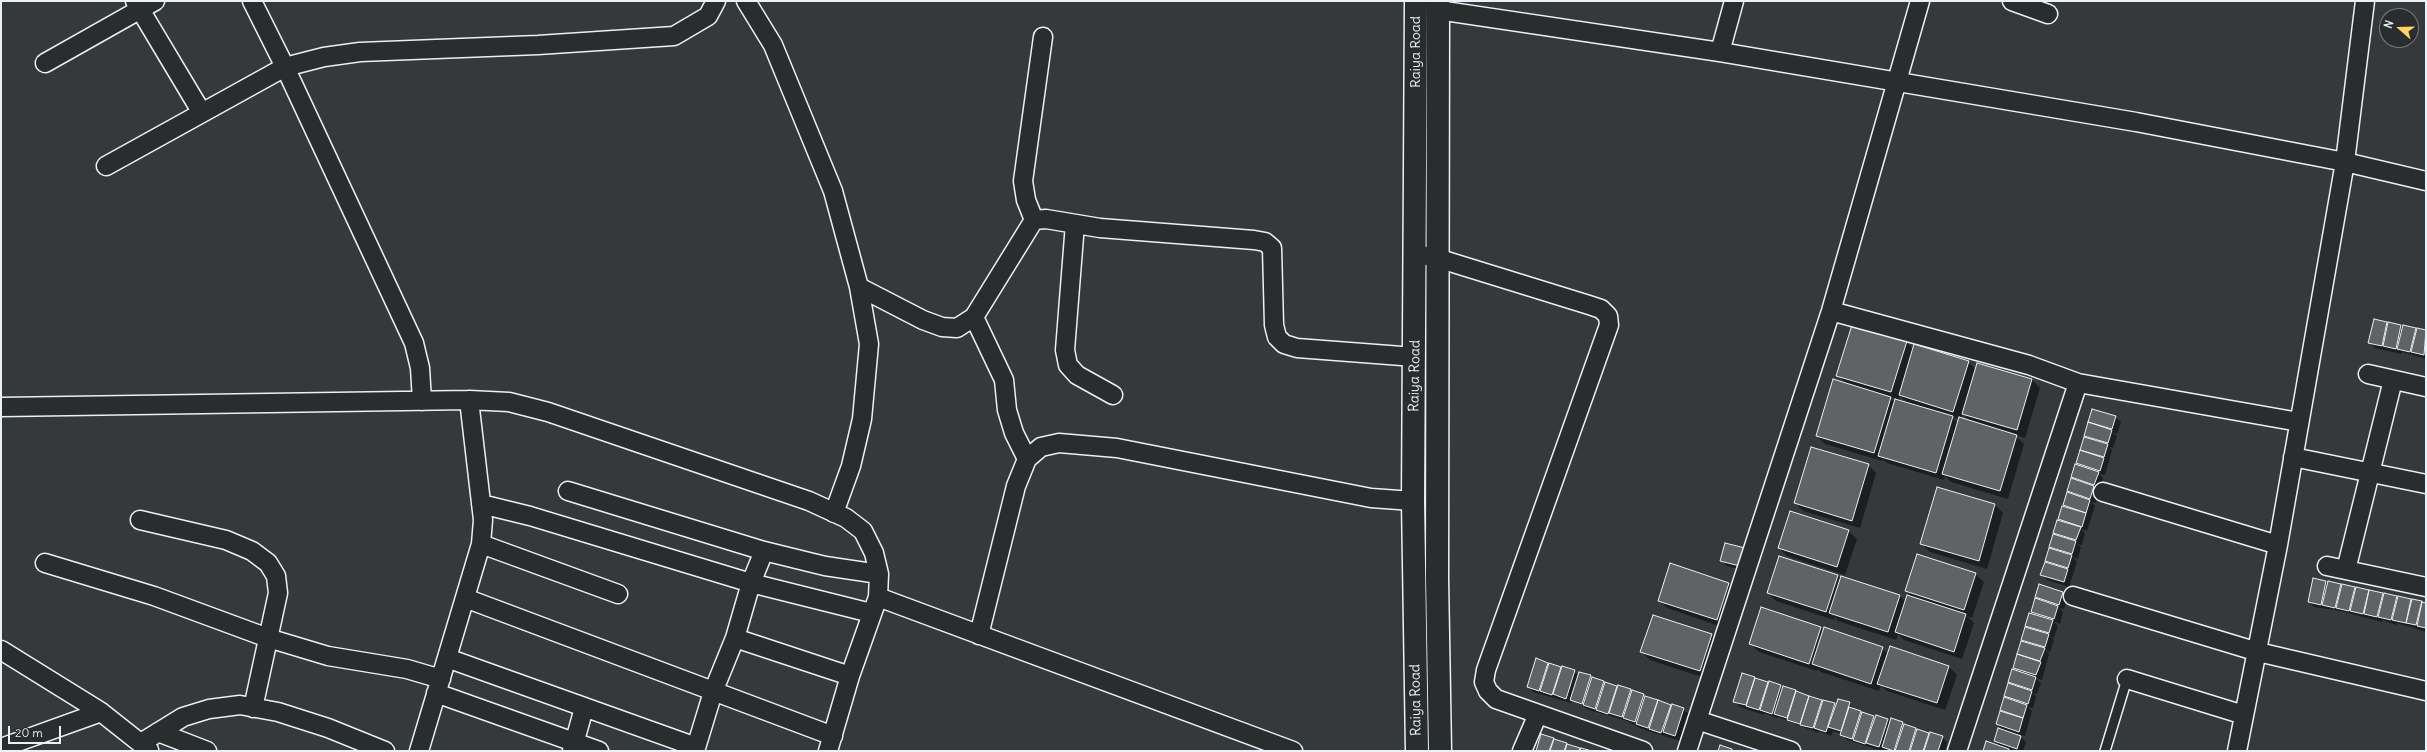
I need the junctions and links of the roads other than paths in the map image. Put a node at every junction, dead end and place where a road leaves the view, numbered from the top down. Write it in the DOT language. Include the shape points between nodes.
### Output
graph roads {
  1 [pos="252,1"];
  2 [pos="716,1"];
  3 [pos="746,1"];
  4 [pos="1416,1"];
  5 [pos="1734,1"];
  6 [pos="1920,1"];
  7 [pos="2012,1"];
  8 [pos="2365,1"];
  9 [pos="143,4"];
  10 [pos="1438,5"];
  11 [pos="2048,14"];
  12 [pos="1043,37"];
  13 [pos="1720,52"];
  14 [pos="45,63"];
  15 [pos="285,67"];
  16 [pos="1895,82"];
  17 [pos="202,113"];
  18 [pos="2346,162"];
  19 [pos="106,166"];
  20 [pos="2426,181"];
  21 [pos="1034,220"];
  22 [pos="1075,224"];
  23 [pos="1416,254"];
  24 [pos="1437,258"];
  25 [pos="859,287"];
  26 [pos="1831,311"];
  27 [pos="974,317"];
  28 [pos="1415,357"];
  29 [pos="2368,374"];
  30 [pos="2393,380"];
  31 [pos="2078,382"];
  32 [pos="2426,387"];
  33 [pos="1113,394"];
  34 [pos="469,400"];
  35 [pos="422,402"];
  36 [pos="1,407"];
  37 [pos="2299,422"];
  38 [pos="2293,457"];
  39 [pos="1027,459"];
  40 [pos="2371,472"];
  41 [pos="2426,484"];
  42 [pos="568,491"];
  43 [pos="2103,492"];
  44 [pos="1413,501"];
  45 [pos="481,504"];
  46 [pos="834,513"];
  47 [pos="140,520"];
  48 [pos="481,544"];
  49 [pos="2278,545"];
  50 [pos="764,551"];
  51 [pos="45,563"];
  52 [pos="2327,566"];
  53 [pos="2346,570"];
  54 [pos="879,574"];
  55 [pos="751,583"];
  56 [pos="2426,587"];
  57 [pos="618,594"];
  58 [pos="2073,596"];
  59 [pos="465,598"];
  60 [pos="875,605"];
  61 [pos="979,635"];
  62 [pos="268,638"];
  63 [pos="735,638"];
  64 [pos="1,650"];
  65 [pos="2258,652"];
  66 [pos="447,658"];
  67 [pos="850,676"];
  68 [pos="2127,679"];
  69 [pos="438,686"];
  70 [pos="2426,691"];
  71 [pos="713,692"];
  72 [pos="253,708"];
  73 [pos="584,708"];
  74 [pos="101,712"];
  75 [pos="1538,714"];
  76 [pos="2244,715"];
  77 [pos="1697,720"];
  78 [pos="158,732"];
  79 [pos="830,744"];
  80 [pos="573,746"];
  81 [pos="145,747"];
  82 [pos="1,748"];
  83 [pos="696,749"];
  84 [pos="1282,749"];
  85 [pos="207,751"];
  86 [pos="385,751"];
  87 [pos="419,751"];
  88 [pos="599,751"];
  89 [pos="1417,751"];
  90 [pos="1440,751"];
  91 [pos="1522,751"];
  92 [pos="1643,751"];
  93 [pos="1687,751"];
  94 [pos="1791,751"];
  95 [pos="1957,751"];
  96 [pos="2105,751"];
  97 [pos="2237,751"];
  1 -- 15 [label="street"];
  2 -- 15 [label="street" via="708,16 674,36 538,46 360,52 324,57"];
  3 -- 25 [label="street" via="773,45 833,191"];
  4 -- 23 [label="street, Raiya Road"];
  5 -- 13 [label="street"];
  6 -- 16 [label="street"];
  7 -- 11 [label="street"];
  8 -- 18 [label="street"];
  9 -- 14 [label="street"];
  9 -- 17 [label="street"];
  10 -- 13 [label="street"];
  10 -- 24 [label="street, Raiya Road"];
  12 -- 21 [label="street" via="1024,182 1026,200"];
  13 -- 16 [label="street"];
  15 -- 17 [label="street"];
  15 -- 35 [label="street" via="414,343 420,368"];
  16 -- 18 [label="street" via="2136,122"];
  16 -- 26 [label="street"];
  17 -- 19 [label="street"];
  18 -- 20 [label="street"];
  18 -- 37 [label="street"];
  21 -- 22 [label="street" via="1046,219"];
  21 -- 27 [label="street"];
  22 -- 28 [label="street" via="1265,242 1272,248 1274,260 1274,325 1277,337 1284,344 1297,348"];
  22 -- 33 [label="street" via="1065,350 1068,364 1077,375"];
  23 -- 24 [label="street"];
  23 -- 28 [label="street, Raiya Road"];
  24 -- 75 [label="street" via="1589,305 1608,316 1609,325 1486,670 1484,682 1496,699"];
  24 -- 90 [label="street, Raiya Road"];
  25 -- 27 [label="street" via="942,327 957,328"];
  25 -- 46 [label="street" via="869,344 867,380 862,418 851,466"];
  26 -- 31 [label="street" via="2029,365"];
  26 -- 77 [label="street"];
  27 -- 39 [label="street" via="1004,380 1007,410 1014,433"];
  28 -- 44 [label="street, Raiya Road"];
  29 -- 30 [label="street"];
  30 -- 32 [label="street"];
  30 -- 40 [label="street"];
  31 -- 37 [label="street"];
  31 -- 95 [label="street"];
  34 -- 35 [label="street"];
  34 -- 45 [label="street"];
  34 -- 46 [label="street" via="509,402 548,412 810,501"];
  35 -- 36 [label="street"];
  37 -- 38 [label="street"];
  38 -- 40 [label="street"];
  38 -- 49 [label="street"];
  39 -- 44 [label="street" via="1041,447 1058,443 1117,448 1372,498"];
  39 -- 61 [label="street" via="1016,486"];
  40 -- 41 [label="street"];
  40 -- 53 [label="street"];
  42 -- 50 [label="street"];
  43 -- 49 [label="street"];
  44 -- 89 [label="street, Raiya Road"];
  45 -- 48 [label="street"];
  45 -- 55 [label="street" via="530,516"];
  46 -- 54 [label="street" via="846,518 863,531 874,553"];
  47 -- 62 [label="street" via="226,540 252,550 268,563 276,576 278,592"];
  48 -- 57 [label="street"];
  48 -- 59 [label="street"];
  49 -- 65 [label="street"];
  50 -- 54 [label="street" via="825,566"];
  50 -- 55 [label="street"];
  51 -- 62 [label="street" via="160,598"];
  52 -- 53 [label="street"];
  53 -- 56 [label="street"];
  54 -- 60 [label="street"];
  55 -- 60 [label="street"];
  55 -- 63 [label="street"];
  58 -- 65 [label="street"];
  59 -- 66 [label="street"];
  59 -- 71 [label="street"];
  60 -- 61 [label="street"];
  60 -- 67 [label="street"];
  61 -- 84 [label="street"];
  62 -- 69 [label="street" via="328,656 407,669"];
  62 -- 72 [label="street"];
  63 -- 67 [label="street"];
  63 -- 71 [label="street"];
  64 -- 74 [label="street"];
  65 -- 70 [label="street"];
  65 -- 76 [label="street"];
  66 -- 69 [label="street"];
  66 -- 73 [label="street"];
  67 -- 79 [label="street"];
  68 -- 76 [label="street"];
  68 -- 96 [label="lane"];
  69 -- 80 [label="street"];
  69 -- 87 [label="street"];
  71 -- 79 [label="street"];
  71 -- 83 [label="street"];
  72 -- 78 [label="street" via="240,705 209,709 182,717"];
  72 -- 86 [label="street" via="278,712 328,728"];
  73 -- 80 [label="street"];
  73 -- 83 [label="street"];
  74 -- 81 [label="street"];
  74 -- 82 [label="street"];
  75 -- 91 [label="street"];
  75 -- 92 [label="street"];
  76 -- 97 [label="street"];
  77 -- 93 [label="street"];
  77 -- 94 [label="street"];
  78 -- 81 [label="street"];
  78 -- 85 [label="street"];
  80 -- 88 [label="street"];
}
